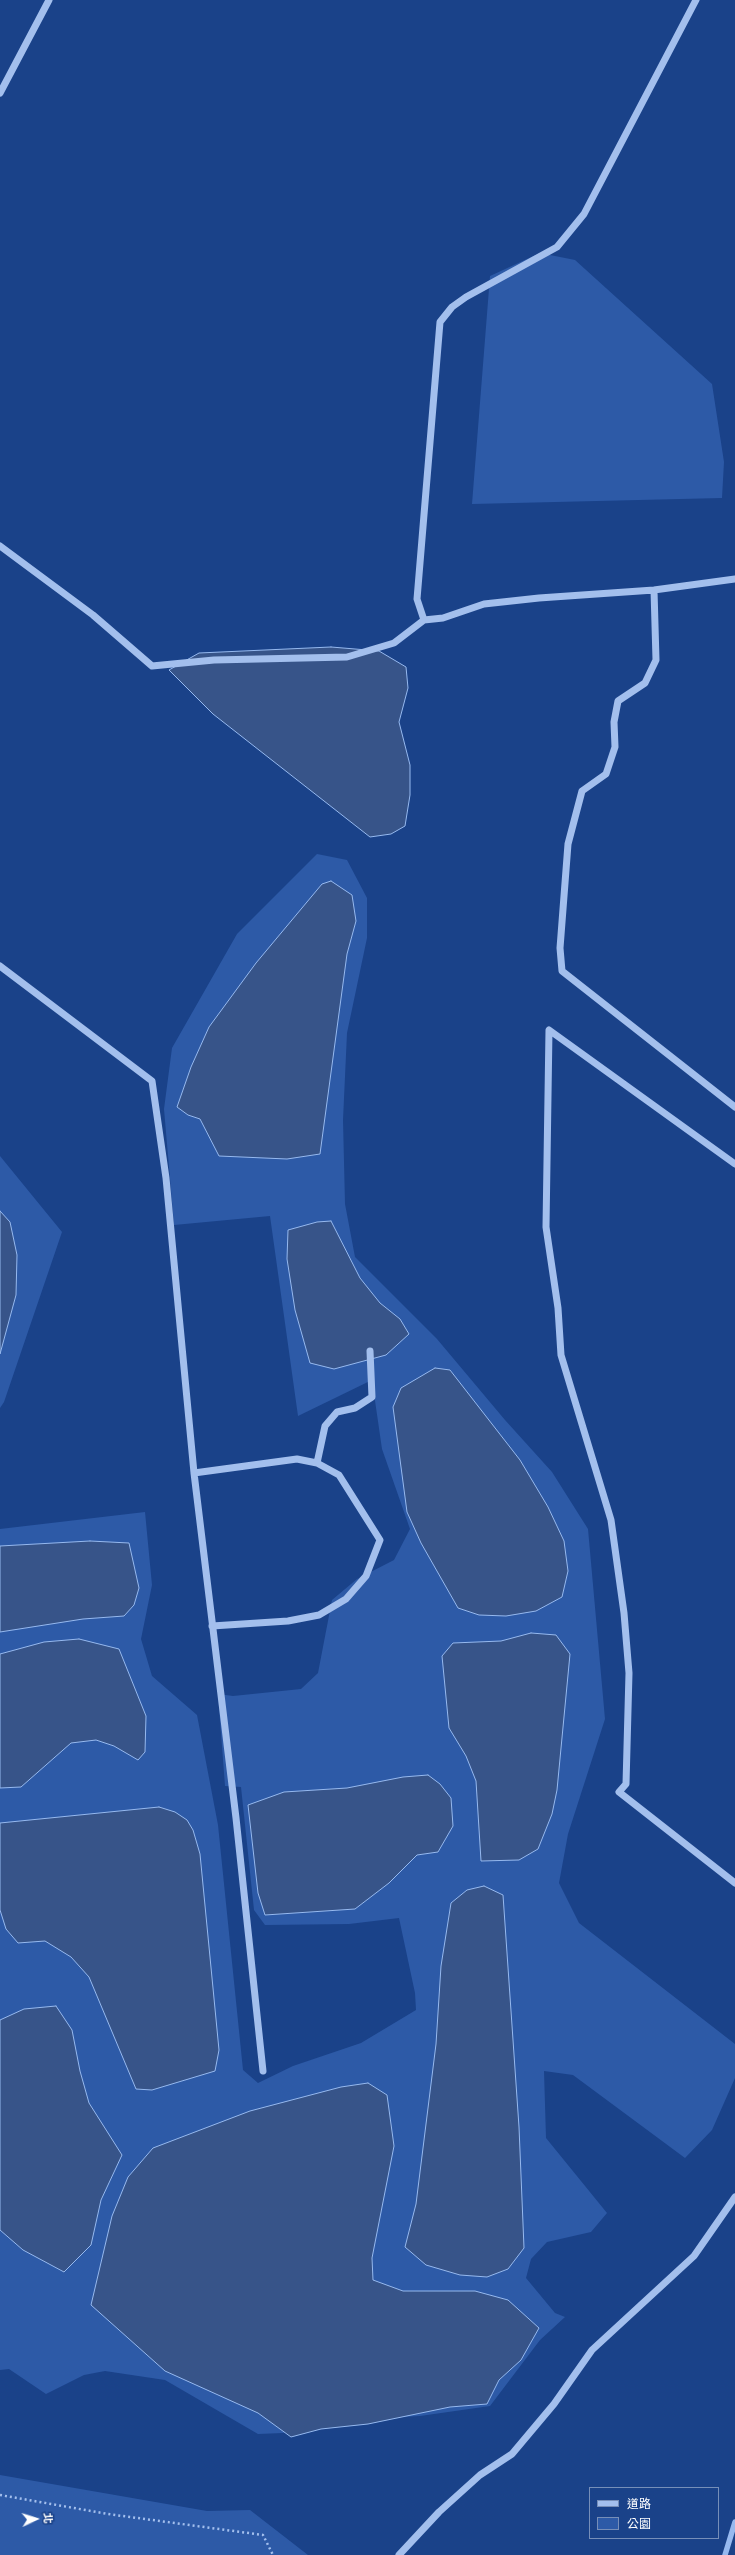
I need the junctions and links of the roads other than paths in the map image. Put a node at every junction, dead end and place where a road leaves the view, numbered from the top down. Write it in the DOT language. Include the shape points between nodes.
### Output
graph roads {
  1 [pos="48,0"];
  2 [pos="696,0"];
  3 [pos="0,93"];
  4 [pos="0,546"];
  5 [pos="735,579"];
  6 [pos="654,590"];
  7 [pos="424,620"];
  8 [pos="0,966"];
  9 [pos="735,1107"];
  10 [pos="735,1164"];
  11 [pos="370,1351"];
  12 [pos="317,1463"];
  13 [pos="194,1473"];
  14 [pos="212,1626"];
  15 [pos="735,1883"];
  16 [pos="262,2071"];
  17 [pos="735,2197"];
  18 [pos="399,2555"];
  1 -- 3 [label="lane"];
  2 -- 7 [label="lane" via="587,207 575,225 557,247 466,297 452,307 440,322 417,599"];
  4 -- 7 [label="lane" via="93,615 152,666 214,660 347,657 394,643"];
  5 -- 6 [label="lane"];
  6 -- 7 [label="lane" via="484,604 443,618"];
  6 -- 9 [label="lane" via="656,660 645,683 618,701 614,722 614,748 606,774 582,791 568,844 560,948 562,971"];
  8 -- 13 [label="lane" via="152,1081 166,1178"];
  10 -- 15 [label="lane" via="549,1030 546,1227 558,1308 561,1355 611,1520 624,1613 629,1673 626,1784 620,1792"];
  11 -- 12 [label="lane" via="372,1397 355,1408 337,1412 325,1426"];
  12 -- 13 [label="lane" via="298,1459"];
  12 -- 14 [label="lane" via="339,1475 380,1540 366,1576 346,1600 319,1615 288,1621"];
  13 -- 14 [label="lane"];
  14 -- 16 [label="lane"];
  17 -- 18 [label="lane" via="694,2256 592,2350 554,2404 512,2454 480,2475 439,2512"];
}
